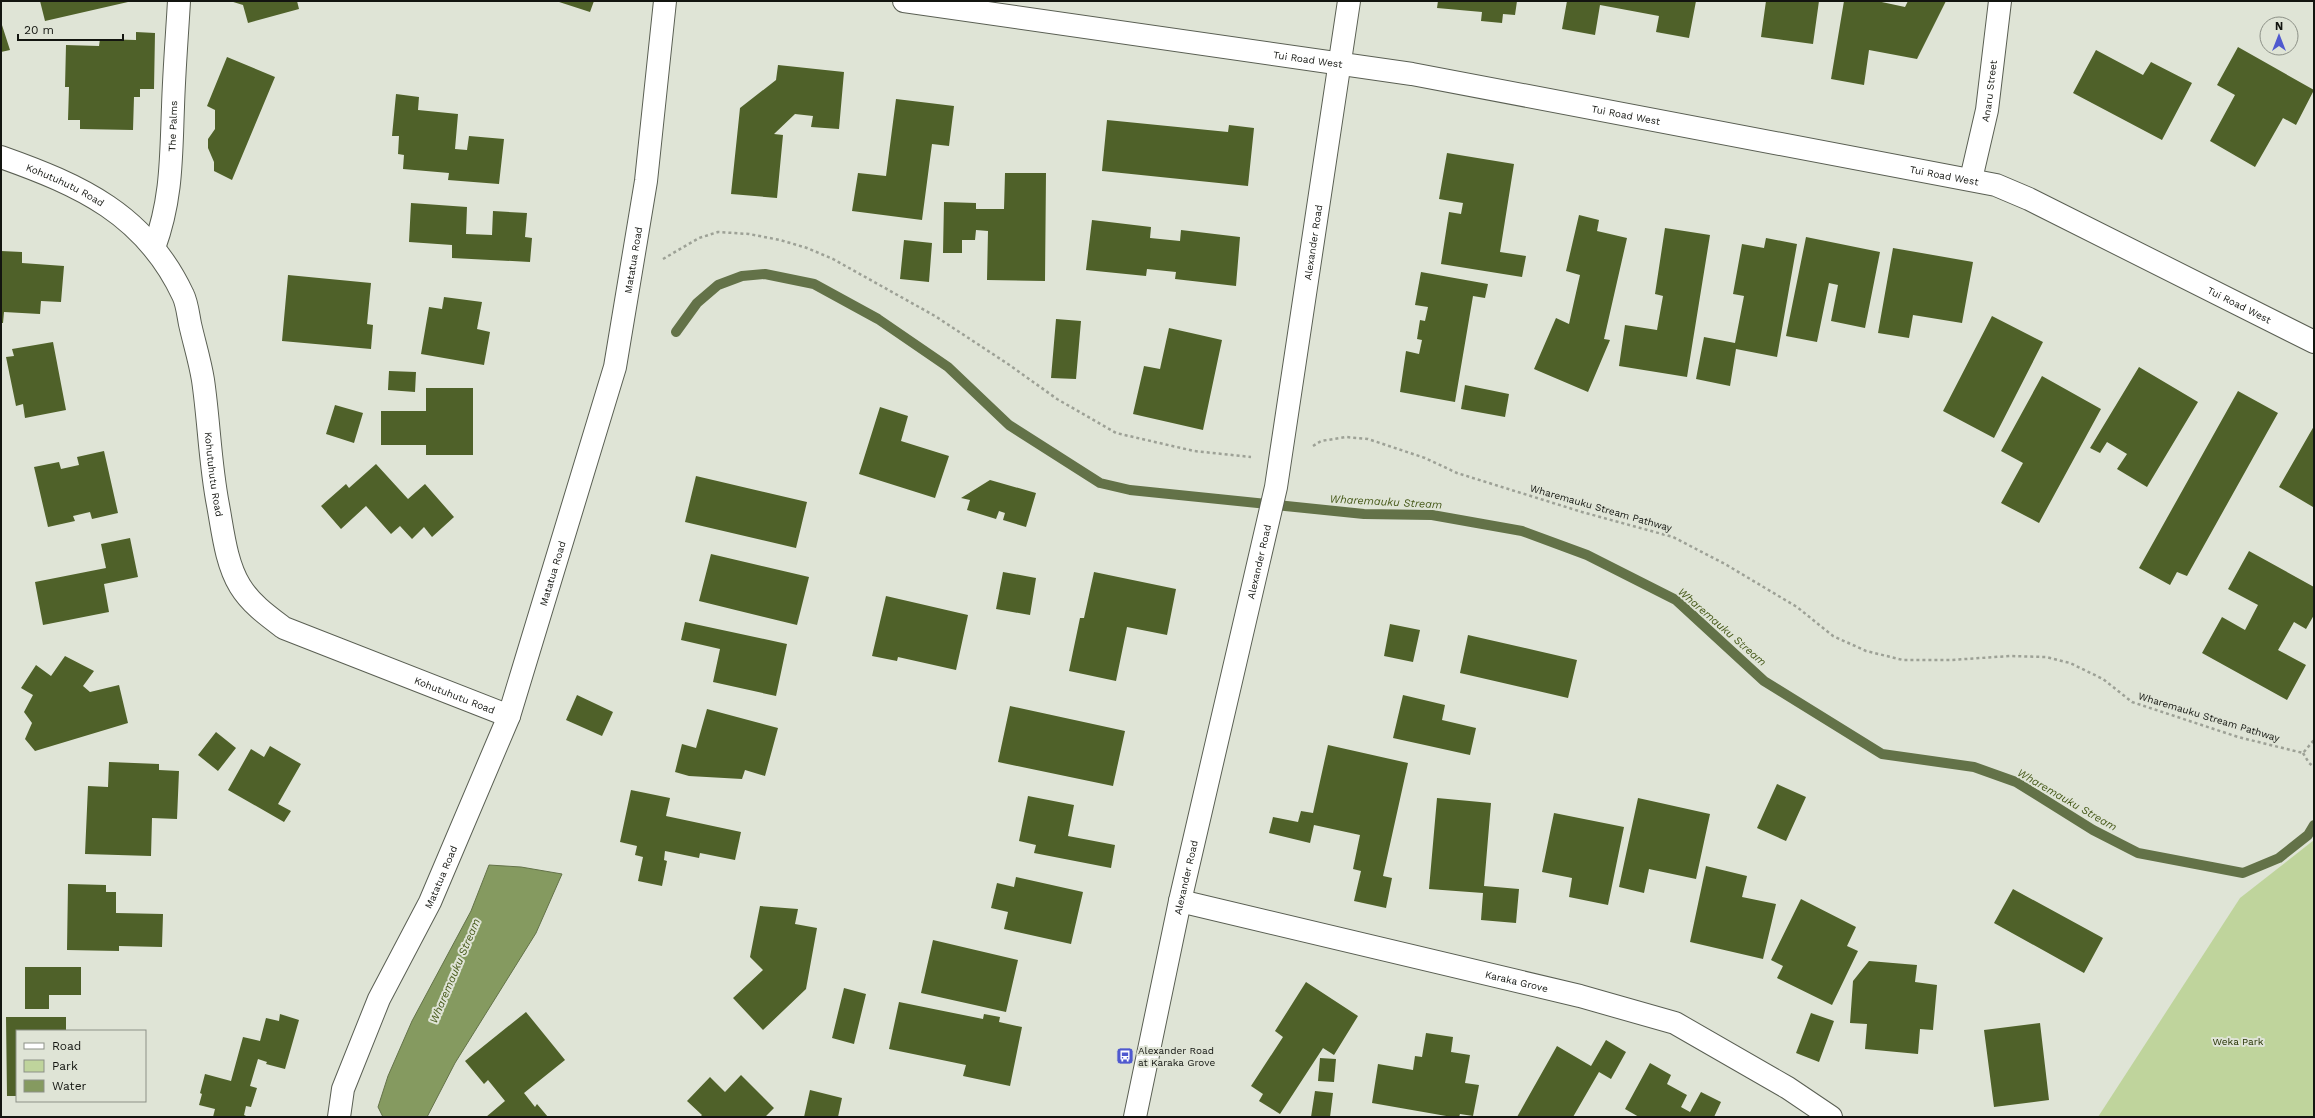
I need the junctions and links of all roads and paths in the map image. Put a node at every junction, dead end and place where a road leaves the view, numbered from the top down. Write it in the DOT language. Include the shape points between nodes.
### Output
graph roads {
  1 [pos="180,1"];
  2 [pos="665,1"];
  3 [pos="904,1"];
  4 [pos="1350,1"];
  5 [pos="2000,1"];
  6 [pos="1341,65"];
  7 [pos="1,157"];
  8 [pos="1971,179"];
  9 [pos="154,248"];
  10 [pos="633,256"];
  11 [pos="2314,342"];
  12 [pos="1280,459"];
  13 [pos="509,716"];
  14 [pos="2314,740"];
  15 [pos="2302,754"];
  16 [pos="2314,767"];
  17 [pos="1180,902"];
  18 [pos="339,1117"];
  19 [pos="1135,1117"];
  20 [pos="1831,1117"];
  1 -- 9 [label="street, The Palms" via="175,57 170,188 164,221"];
  2 -- 10 [label="street, Matatua Road" via="646,173"];
  3 -- 6 [label="street, Tui Road West"];
  4 -- 6 [label="street, Alexander Road"];
  5 -- 8 [label="street, Anaru Street" via="1987,110"];
  6 -- 8 [label="street, Tui Road West" via="1412,74"];
  6 -- 12 [label="street, Alexander Road"];
  7 -- 9 [label="street, Kohutuhutu Road" via="75,185 122,216"];
  8 -- 11 [label="street, Tui Road West" via="1996,185 2029,199"];
  9 -- 13 [label="street, Kohutuhutu Road" via="169,268 184,296 203,378 216,492 227,554 240,586 258,607 284,628"];
  10 -- 12 [label="path, Wharemauku Stream Pathway" via="665,259 699,238 718,232 768,238 807,248 833,259 935,316 1057,399 1116,433 1176,448"];
  10 -- 13 [label="street, Matatua Road" via="615,367"];
  12 -- 15 [label="path, Wharemauku Stream Pathway" via="1300,455 1321,441 1346,436 1368,439 1425,458 1464,475 1673,537 1725,564 1797,607 1833,636 1866,651 1903,660 2046,657 2070,663 2103,679 2132,702 2238,737"];
  12 -- 17 [label="street, Alexander Road" via="1265,540"];
  13 -- 18 [label="street, Matatua Road" via="430,902 380,999 343,1089"];
  14 -- 15 [label="path"];
  15 -- 16 [label="path"];
  17 -- 19 [label="street, Alexander Road"];
  17 -- 20 [label="street, Karaka Grove" via="1580,996 1675,1023 1788,1088"];
}
